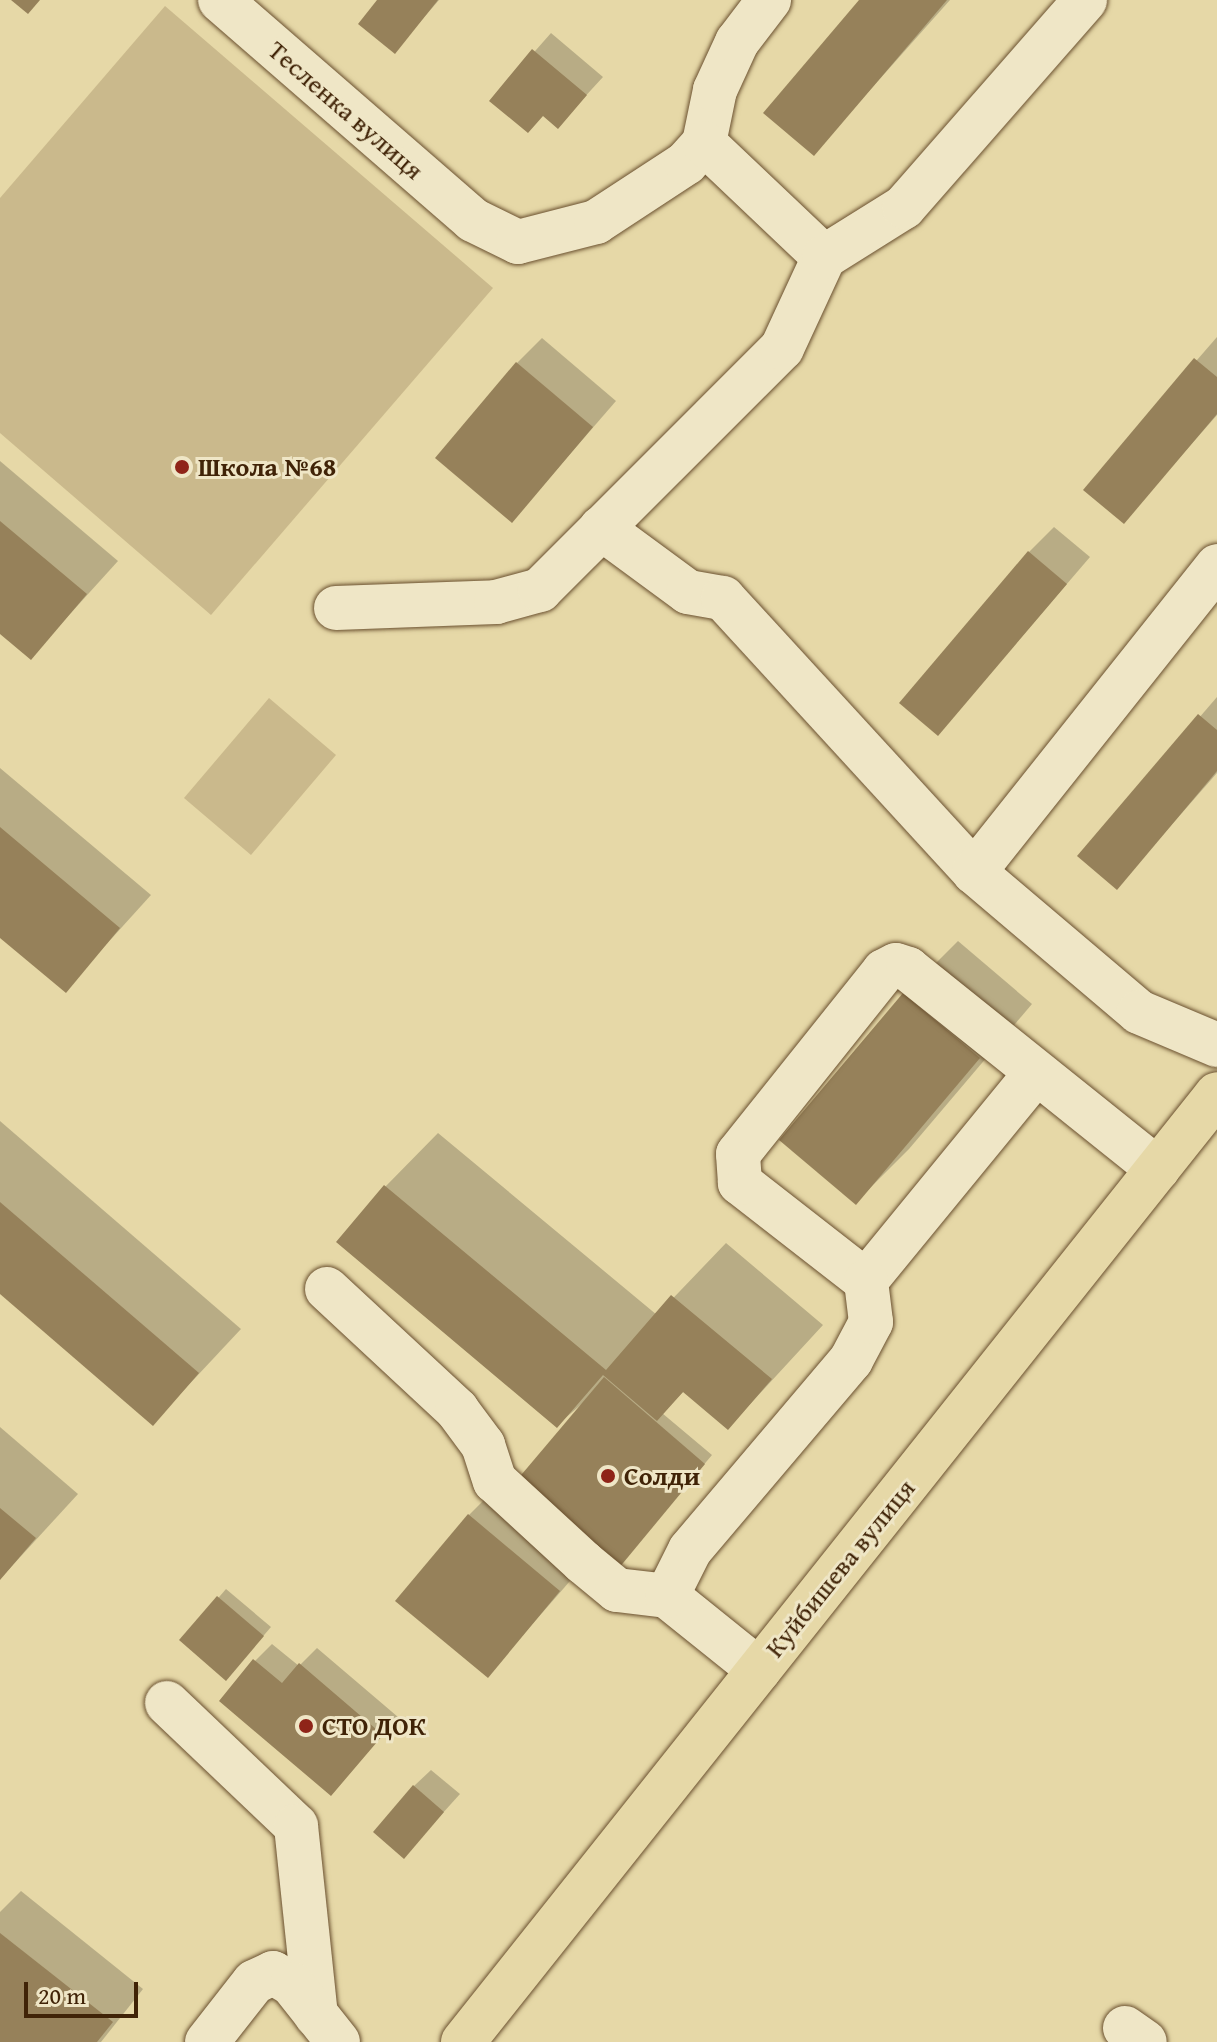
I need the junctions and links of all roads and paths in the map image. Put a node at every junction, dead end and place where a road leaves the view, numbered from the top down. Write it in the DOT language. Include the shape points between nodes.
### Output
graph roads {
  1 [pos="220,0"];
  2 [pos="769,0"];
  3 [pos="1085,0"];
  4 [pos="704,143"];
  5 [pos="824,257"];
  6 [pos="601,528"];
  7 [pos="1217,566"];
  8 [pos="336,608"];
  9 [pos="974,872"];
  10 [pos="1217,1045"];
  11 [pos="1036,1073"];
  12 [pos="1217,1094"];
  13 [pos="1158,1169"];
  14 [pos="866,1281"];
  15 [pos="327,1289"];
  16 [pos="667,1596"];
  17 [pos="759,1670"];
  18 [pos="167,1703"];
  19 [pos="327,2028"];
  20 [pos="207,2042"];
  21 [pos="463,2042"];
  1 -- 4 [label="street, Тесленка вулиця" via="473,220 518,242 569,232 625,208 686,163"];
  2 -- 4 [label="street" via="737,42 715,90"];
  3 -- 5 [label="street" via="904,207"];
  4 -- 5 [label="street"];
  5 -- 6 [label="street" via="782,348"];
  6 -- 8 [label="street" via="540,590 496,602"];
  6 -- 9 [label="street" via="688,592 723,598"];
  7 -- 9 [label="street"];
  9 -- 10 [label="street" via="1139,1012"];
  11 -- 13 [label="street"];
  11 -- 14 [label="street"];
  11 -- 14 [label="street" via="908,969 896,965 884,971 738,1154 737,1170 740,1183"];
  12 -- 13 [label="main road, Куйбишева вулиця"];
  13 -- 17 [label="main road, Куйбишева вулиця"];
  14 -- 16 [label="street" via="871,1322 851,1360 690,1550"];
  15 -- 16 [label="street" via="457,1410 483,1445 495,1481 583,1562 617,1590"];
  16 -- 17 [label="street"];
  17 -- 21 [label="main road, Куйбишева вулиця"];
  18 -- 19 [label="street" via="296,1826"];
  19 -- 20 [label="street" via="292,1984 273,1973 254,1982"];
}
